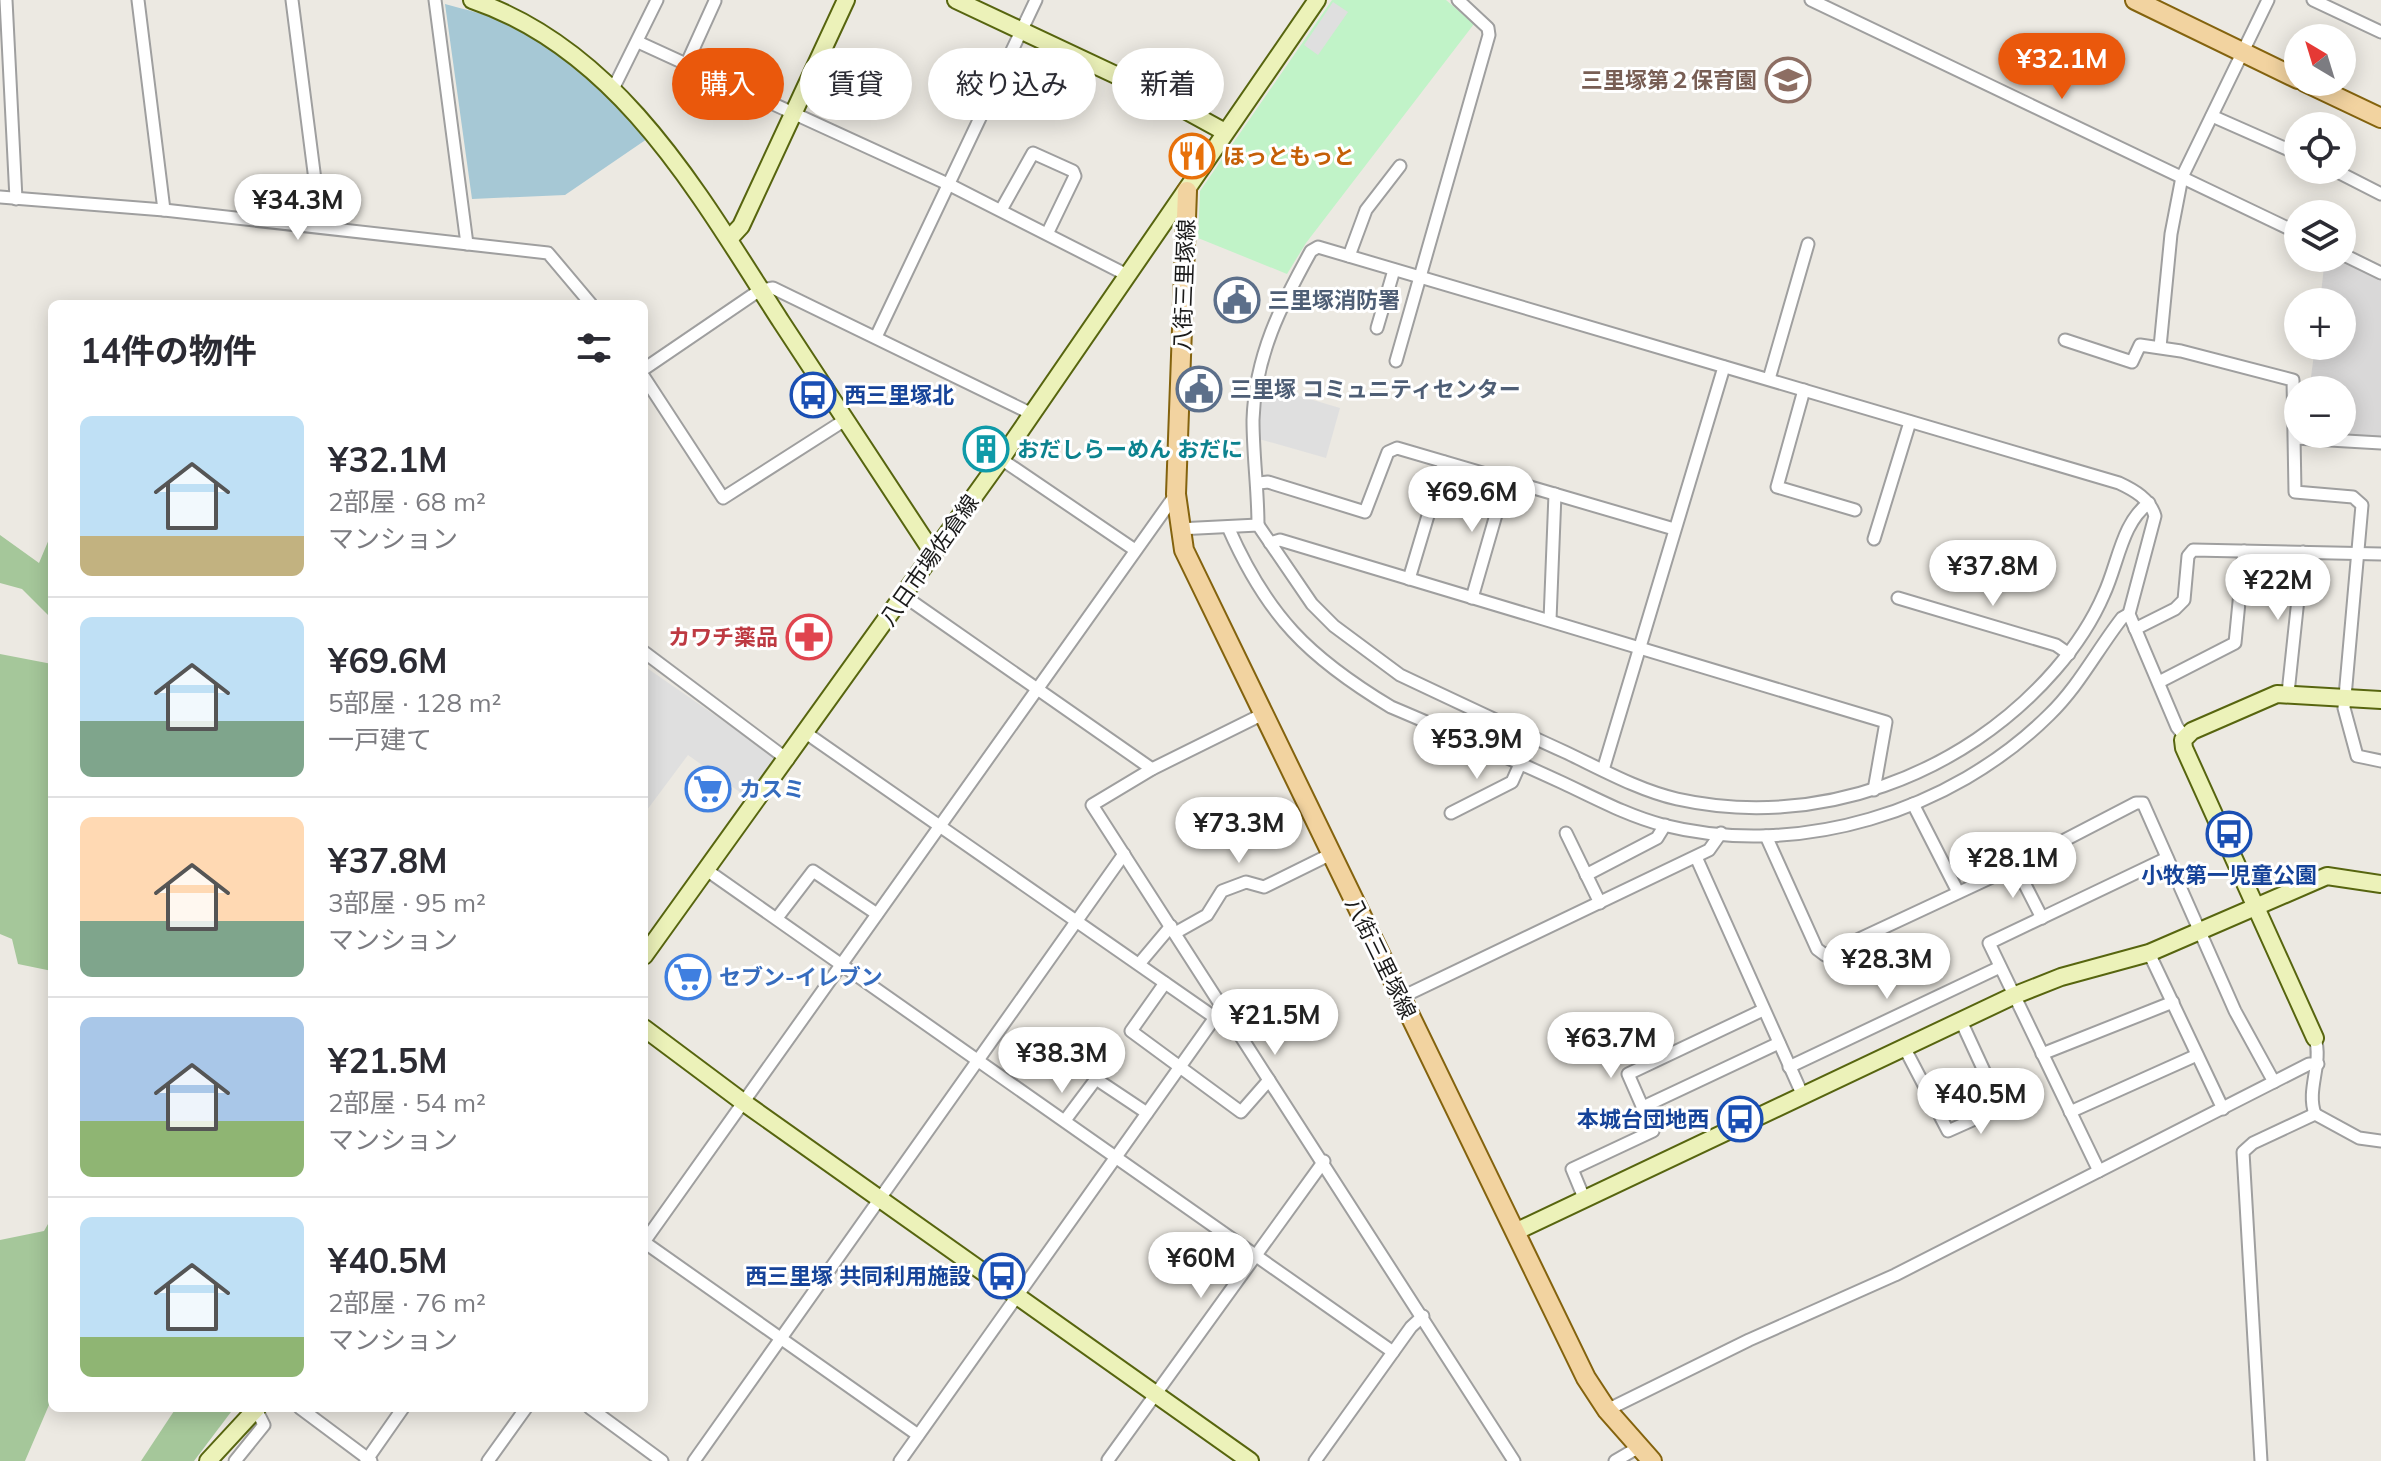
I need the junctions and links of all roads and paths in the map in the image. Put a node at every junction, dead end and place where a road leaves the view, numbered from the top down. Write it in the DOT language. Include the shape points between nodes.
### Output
graph roads {
  1 [pos="6,0"];
  2 [pos="138,0"];
  3 [pos="292,0"];
  4 [pos="435,0"];
  5 [pos="472,0"];
  6 [pos="657,0"];
  7 [pos="846,0"];
  8 [pos="956,0"];
  9 [pos="1036,0"];
  10 [pos="1317,0"];
  11 [pos="1458,0"];
  12 [pos="1811,0"];
  13 [pos="2135,0"];
  14 [pos="2268,0"];
  15 [pos="2313,0"];
  16 [pos="715,1"];
  17 [pos="1021,30"];
  18 [pos="2381,32"];
  19 [pos="638,42"];
  20 [pos="694,48"];
  21 [pos="2242,52"];
  22 [pos="672,58"];
  23 [pos="2284,72"];
  24 [pos="613,89"];
  25 [pos="2335,96"];
  26 [pos="784,110"];
  27 [pos="791,113"];
  28 [pos="2212,116"];
  29 [pos="2381,118"];
  30 [pos="1225,132"];
  31 [pos="2284,148"];
  32 [pos="1400,166"];
  33 [pos="2182,177"];
  34 [pos="2356,181"];
  35 [pos="950,185"];
  36 [pos="1187,191"];
  37 [pos="2381,194"];
  38 [pos="0,197"];
  39 [pos="16,199"];
  40 [pos="164,210"];
  41 [pos="1001,210"];
  42 [pos="2284,226"];
  43 [pos="321,227"];
  44 [pos="1048,232"];
  45 [pos="729,239"];
  46 [pos="467,244"];
  47 [pos="1808,244"];
  48 [pos="1349,256"];
  49 [pos="2356,261"];
  50 [pos="1394,270"];
  51 [pos="2381,273"];
  52 [pos="1129,276"];
  53 [pos="1420,277"];
  54 [pos="760,290"];
  55 [pos="588,300"];
  56 [pos="1377,328"];
  57 [pos="876,337"];
  58 [pos="2065,340"];
  59 [pos="2160,347"];
  60 [pos="1396,361"];
  61 [pos="648,366"];
  62 [pos="1724,367"];
  63 [pos="2284,378"];
  64 [pos="1769,379"];
  65 [pos="648,383"];
  66 [pos="1804,390"];
  67 [pos="1032,414"];
  68 [pos="845,420"];
  69 [pos="1910,422"];
  70 [pos="2356,442"];
  71 [pos="2381,443"];
  72 [pos="2295,448"];
  73 [pos="1001,459"];
  74 [pos="1444,462"];
  75 [pos="1506,480"];
  76 [pos="1259,483"];
  77 [pos="1176,494"];
  78 [pos="1555,494"];
  79 [pos="2149,503"];
  80 [pos="1855,510"];
  81 [pos="1258,525"];
  82 [pos="1228,527"];
  83 [pos="1178,529"];
  84 [pos="1674,529"];
  85 [pos="1874,539"];
  86 [pos="1270,543"];
  87 [pos="1135,550"];
  88 [pos="2244,551"];
  89 [pos="2303,552"];
  90 [pos="933,553"];
  91 [pos="2359,554"];
  92 [pos="2381,554"];
  93 [pos="1409,579"];
  94 [pos="904,596"];
  95 [pos="1472,598"];
  96 [pos="1898,598"];
  97 [pos="2129,614"];
  98 [pos="1550,620"];
  99 [pos="2135,629"];
  100 [pos="1641,649"];
  101 [pos="2069,654"];
  102 [pos="648,655"];
  103 [pos="2159,682"];
  104 [pos="1037,689"];
  105 [pos="2288,693"];
  106 [pos="2344,698"];
  107 [pos="2381,700"];
  108 [pos="1263,714"];
  109 [pos="806,733"];
  110 [pos="2185,737"];
  111 [pos="788,760"];
  112 [pos="2381,761"];
  113 [pos="1520,764"];
  114 [pos="1152,769"];
  115 [pos="1603,770"];
  116 [pos="1874,790"];
  117 [pos="1913,804"];
  118 [pos="1451,813"];
  119 [pos="1665,825"];
  120 [pos="940,826"];
  121 [pos="1566,833"];
  122 [pos="1721,833"];
  123 [pos="1766,836"];
  124 [pos="1124,854"];
  125 [pos="1331,854"];
  126 [pos="1696,857"];
  127 [pos="2167,858"];
  128 [pos="2015,865"];
  129 [pos="708,871"];
  130 [pos="1586,875"];
  131 [pos="2381,884"];
  132 [pos="1958,892"];
  133 [pos="1600,903"];
  134 [pos="2256,905"];
  135 [pos="877,914"];
  136 [pos="777,918"];
  137 [pos="2042,918"];
  138 [pos="1075,920"];
  139 [pos="1173,929"];
  140 [pos="2201,930"];
  141 [pos="648,951"];
  142 [pos="2149,953"];
  143 [pos="842,963"];
  144 [pos="1139,964"];
  145 [pos="2000,967"];
  146 [pos="1165,983"];
  147 [pos="2013,996"];
  148 [pos="1400,998"];
  149 [pos="2173,1002"];
  150 [pos="1763,1010"];
  151 [pos="1217,1013"];
  152 [pos="1961,1021"];
  153 [pos="648,1031"];
  154 [pos="2315,1038"];
  155 [pos="1779,1043"];
  156 [pos="1904,1047"];
  157 [pos="2042,1054"];
  158 [pos="2197,1055"];
  159 [pos="978,1058"];
  160 [pos="2318,1064"];
  161 [pos="1789,1067"];
  162 [pos="1178,1068"];
  163 [pos="1269,1080"];
  164 [pos="2274,1082"];
  165 [pos="1803,1096"];
  166 [pos="743,1102"];
  167 [pos="1643,1107"];
  168 [pos="2223,1109"];
  169 [pos="2070,1112"];
  170 [pos="1147,1113"];
  171 [pos="2315,1114"];
  172 [pos="1066,1119"];
  173 [pos="2381,1141"];
  174 [pos="1118,1156"];
  175 [pos="1324,1161"];
  176 [pos="2099,1171"];
  177 [pos="1584,1198"];
  178 [pos="879,1199"];
  179 [pos="1515,1232"];
  180 [pos="648,1236"];
  181 [pos="648,1245"];
  182 [pos="1256,1255"];
  183 [pos="1017,1297"];
  184 [pos="1423,1316"];
  185 [pos="781,1338"];
  186 [pos="1393,1352"];
  187 [pos="1155,1394"];
  188 [pos="1607,1410"];
  189 [pos="254,1412"];
  190 [pos="258,1412"];
  191 [pos="305,1412"];
  192 [pos="400,1412"];
  193 [pos="523,1412"];
  194 [pos="595,1412"];
  195 [pos="918,1435"];
  196 [pos="1646,1454"];
  197 [pos="369,1460"];
  198 [pos="1108,1460"];
  199 [pos="208,1461"];
  200 [pos="235,1461"];
  201 [pos="488,1461"];
  202 [pos="662,1461"];
  203 [pos="694,1461"];
  204 [pos="900,1461"];
  205 [pos="1250,1461"];
  206 [pos="1315,1461"];
  207 [pos="1514,1461"];
  208 [pos="1615,1461"];
  209 [pos="2261,1461"];
  1 -- 39 [label="street"];
  2 -- 40 [label="street"];
  3 -- 43 [label="street"];
  4 -- 46 [label="street"];
  5 -- 24 [label="street" via="534,27"];
  6 -- 19 [label="street"];
  7 -- 27 [label="street"];
  8 -- 17 [label="street"];
  9 -- 17 [label="street"];
  10 -- 30 [label="street, 八日市場佐倉線"];
  11 -- 53 [label="street" via="1489,35"];
  12 -- 33 [label="street"];
  13 -- 21 [label="main road"];
  14 -- 21 [label="street"];
  15 -- 18 [label="street"];
  16 -- 20 [label="street"];
  17 -- 30 [label="street"];
  17 -- 35 [label="street"];
  19 -- 22 [label="street"];
  19 -- 24 [label="street"];
  21 -- 23 [label="main road"];
  21 -- 28 [label="street"];
  24 -- 45 [label="street" via="655,135"];
  25 -- 29 [label="main road"];
  26 -- 27 [label="street"];
  27 -- 35 [label="street"];
  27 -- 45 [label="street" via="741,226"];
  28 -- 31 [label="street"];
  28 -- 33 [label="street"];
  30 -- 36 [label="street, 八日市場佐倉線"];
  32 -- 48 [label="street" via="1366,210"];
  33 -- 42 [label="street"];
  33 -- 59 [label="street"];
  34 -- 37 [label="street"];
  35 -- 41 [label="street"];
  35 -- 57 [label="street"];
  36 -- 52 [label="street, 八日市場佐倉線"];
  36 -- 77 [label="main road, 八街三里塚線"];
  38 -- 39 [label="street"];
  39 -- 40 [label="street"];
  40 -- 43 [label="street"];
  41 -- 44 [label="street"];
  41 -- 44 [label="street" via="1033,153 1073,171"];
  43 -- 46 [label="street"];
  44 -- 52 [label="street"];
  45 -- 54 [label="street"];
  46 -- 55 [label="street" via="548,253"];
  47 -- 64 [label="street"];
  48 -- 50 [label="street"];
  48 -- 76 [label="street" via="1318,247 1311,251 1268,334 1253,417"];
  49 -- 51 [label="street"];
  50 -- 53 [label="street"];
  50 -- 56 [label="street"];
  52 -- 67 [label="street, 八日市場佐倉線"];
  53 -- 60 [label="street"];
  53 -- 62 [label="street"];
  54 -- 57 [label="street" via="779,289"];
  54 -- 61 [label="street"];
  54 -- 68 [label="street"];
  57 -- 67 [label="street"];
  58 -- 59 [label="street" via="2132,362 2138,346"];
  59 -- 63 [label="street"];
  62 -- 64 [label="street"];
  62 -- 84 [label="street"];
  64 -- 66 [label="street"];
  65 -- 68 [label="street" via="723,498"];
  66 -- 69 [label="street"];
  66 -- 80 [label="street" via="1777,487"];
  67 -- 73 [label="street, 八日市場佐倉線"];
  68 -- 90 [label="street"];
  69 -- 79 [label="street" via="2119,483"];
  69 -- 85 [label="street"];
  70 -- 71 [label="street"];
  72 -- 91 [label="street" via="2295,492 2360,501"];
  73 -- 87 [label="street"];
  73 -- 90 [label="street, 八日市場佐倉線"];
  74 -- 75 [label="street"];
  74 -- 76 [label="street" via="1392,449 1365,512"];
  74 -- 93 [label="street"];
  75 -- 78 [label="street"];
  75 -- 95 [label="street"];
  76 -- 81 [label="street"];
  77 -- 83 [label="main road, 八街三里塚線"];
  77 -- 87 [label="street"];
  78 -- 84 [label="street"];
  78 -- 98 [label="street"];
  79 -- 97 [label="street" via="2155,520"];
  79 -- 101 [label="street" via="2131,520 2103,598"];
  81 -- 82 [label="street"];
  81 -- 86 [label="street"];
  82 -- 83 [label="street"];
  82 -- 113 [label="street" via="1247,570 1282,623 1344,677 1391,707"];
  83 -- 108 [label="main road, 八街三里塚線" via="1191,567"];
  84 -- 100 [label="street"];
  86 -- 93 [label="street" via="1280,540"];
  86 -- 115 [label="street" via="1312,604 1400,675"];
  87 -- 104 [label="street"];
  88 -- 89 [label="street"];
  88 -- 99 [label="street" via="2190,551 2184,600"];
  88 -- 103 [label="street" via="2235,643"];
  89 -- 91 [label="street"];
  89 -- 105 [label="street"];
  90 -- 94 [label="street, 八日市場佐倉線"];
  91 -- 92 [label="street"];
  91 -- 106 [label="street"];
  93 -- 95 [label="street"];
  94 -- 104 [label="street"];
  94 -- 109 [label="street, 八日市場佐倉線"];
  95 -- 98 [label="street"];
  96 -- 101 [label="street" via="2056,645"];
  97 -- 99 [label="street"];
  97 -- 117 [label="street" via="2066,698 2028,735 1987,765"];
  98 -- 100 [label="street"];
  99 -- 103 [label="street"];
  100 -- 115 [label="street"];
  100 -- 116 [label="street" via="1886,722"];
  101 -- 116 [label="street" via="1988,732 1929,768"];
  102 -- 111 [label="street"];
  103 -- 110 [label="street"];
  104 -- 114 [label="street"];
  104 -- 120 [label="street"];
  105 -- 106 [label="street"];
  105 -- 110 [label="street" via="2269,696"];
  106 -- 107 [label="street"];
  106 -- 112 [label="street" via="2353,751 2360,759"];
  108 -- 114 [label="street"];
  108 -- 125 [label="main road, 八街三里塚線"];
  109 -- 111 [label="street, 八日市場佐倉線"];
  109 -- 120 [label="street"];
  110 -- 134 [label="street" via="2184,748"];
  111 -- 129 [label="street, 八日市場佐倉線"];
  113 -- 118 [label="street" via="1512,782"];
  113 -- 119 [label="street"];
  114 -- 124 [label="street" via="1092,805"];
  115 -- 116 [label="street" via="1676,799 1738,806 1799,805"];
  117 -- 123 [label="street" via="1838,827"];
  117 -- 132 [label="street"];
  119 -- 122 [label="street"];
  119 -- 130 [label="street" via="1657,838"];
  120 -- 135 [label="street"];
  120 -- 138 [label="street"];
  121 -- 130 [label="street"];
  122 -- 123 [label="street"];
  122 -- 126 [label="street" via="1714,848"];
  123 -- 132 [label="street" via="1822,954"];
  124 -- 138 [label="street"];
  124 -- 139 [label="street"];
  125 -- 139 [label="street" via="1264,887 1246,882 1222,891 1207,915"];
  125 -- 148 [label="main road, 八街三里塚線"];
  126 -- 133 [label="street"];
  126 -- 150 [label="street"];
  127 -- 128 [label="street" via="2147,806 2136,803"];
  127 -- 137 [label="street"];
  127 -- 140 [label="street"];
  128 -- 132 [label="street"];
  128 -- 137 [label="street"];
  129 -- 136 [label="street"];
  129 -- 141 [label="street, 八日市場佐倉線"];
  130 -- 133 [label="street"];
  131 -- 134 [label="street" via="2327,876"];
  133 -- 148 [label="street"];
  134 -- 140 [label="street"];
  134 -- 154 [label="street"];
  135 -- 136 [label="street" via="813,871"];
  135 -- 143 [label="street"];
  136 -- 143 [label="street"];
  137 -- 145 [label="street" via="1989,943"];
  138 -- 144 [label="street"];
  138 -- 159 [label="street"];
  139 -- 144 [label="street"];
  139 -- 151 [label="street"];
  140 -- 142 [label="street"];
  140 -- 164 [label="street" via="2235,1011"];
  142 -- 147 [label="street"];
  142 -- 149 [label="street"];
  143 -- 159 [label="street"];
  143 -- 166 [label="street"];
  144 -- 146 [label="street"];
  145 -- 147 [label="street"];
  145 -- 161 [label="street"];
  146 -- 151 [label="street"];
  146 -- 162 [label="street" via="1131,1031"];
  147 -- 152 [label="street"];
  147 -- 157 [label="street"];
  148 -- 179 [label="main road, 八街三里塚線"];
  149 -- 157 [label="street"];
  149 -- 158 [label="street"];
  150 -- 155 [label="street"];
  150 -- 167 [label="street" via="1628,1074"];
  151 -- 162 [label="street"];
  151 -- 163 [label="street"];
  152 -- 156 [label="street"];
  152 -- 156 [label="street" via="1997,1099 1995,1110 1948,1131"];
  153 -- 166 [label="street"];
  154 -- 160 [label="street"];
  155 -- 161 [label="street"];
  155 -- 167 [label="street"];
  156 -- 165 [label="street"];
  157 -- 169 [label="street"];
  158 -- 168 [label="street"];
  158 -- 169 [label="street"];
  159 -- 172 [label="street"];
  159 -- 178 [label="street"];
  160 -- 164 [label="street"];
  160 -- 171 [label="street"];
  161 -- 165 [label="street"];
  162 -- 163 [label="street" via="1241,1112"];
  162 -- 170 [label="street"];
  163 -- 175 [label="street"];
  164 -- 168 [label="street"];
  165 -- 177 [label="street"];
  166 -- 178 [label="street"];
  166 -- 180 [label="street"];
  167 -- 177 [label="street" via="1653,1131 1572,1169"];
  168 -- 176 [label="street"];
  169 -- 176 [label="street"];
  170 -- 172 [label="street" via="1096,1079"];
  170 -- 174 [label="street"];
  171 -- 173 [label="street" via="2359,1138"];
  171 -- 209 [label="street" via="2253,1143 2242,1157"];
  172 -- 174 [label="street"];
  174 -- 182 [label="street"];
  174 -- 183 [label="street"];
  175 -- 182 [label="street"];
  175 -- 184 [label="street"];
  176 -- 188 [label="street" via="1895,1275"];
  177 -- 179 [label="street"];
  178 -- 183 [label="street"];
  178 -- 185 [label="street"];
  179 -- 188 [label="main road, 八街三里塚線"];
  181 -- 185 [label="street"];
  182 -- 186 [label="street"];
  182 -- 187 [label="street"];
  183 -- 187 [label="street"];
  183 -- 195 [label="street"];
  184 -- 186 [label="street"];
  184 -- 207 [label="street"];
  185 -- 195 [label="street"];
  185 -- 203 [label="street"];
  186 -- 206 [label="street"];
  187 -- 198 [label="street"];
  187 -- 205 [label="street"];
  188 -- 196 [label="main road, 八街三里塚線"];
  189 -- 199 [label="street"];
  190 -- 200 [label="street" via="264,1425"];
  191 -- 197 [label="street"];
  192 -- 197 [label="street"];
  193 -- 201 [label="street"];
  194 -- 202 [label="street"];
  195 -- 204 [label="street"];
  196 -- 208 [label="street"];
}
